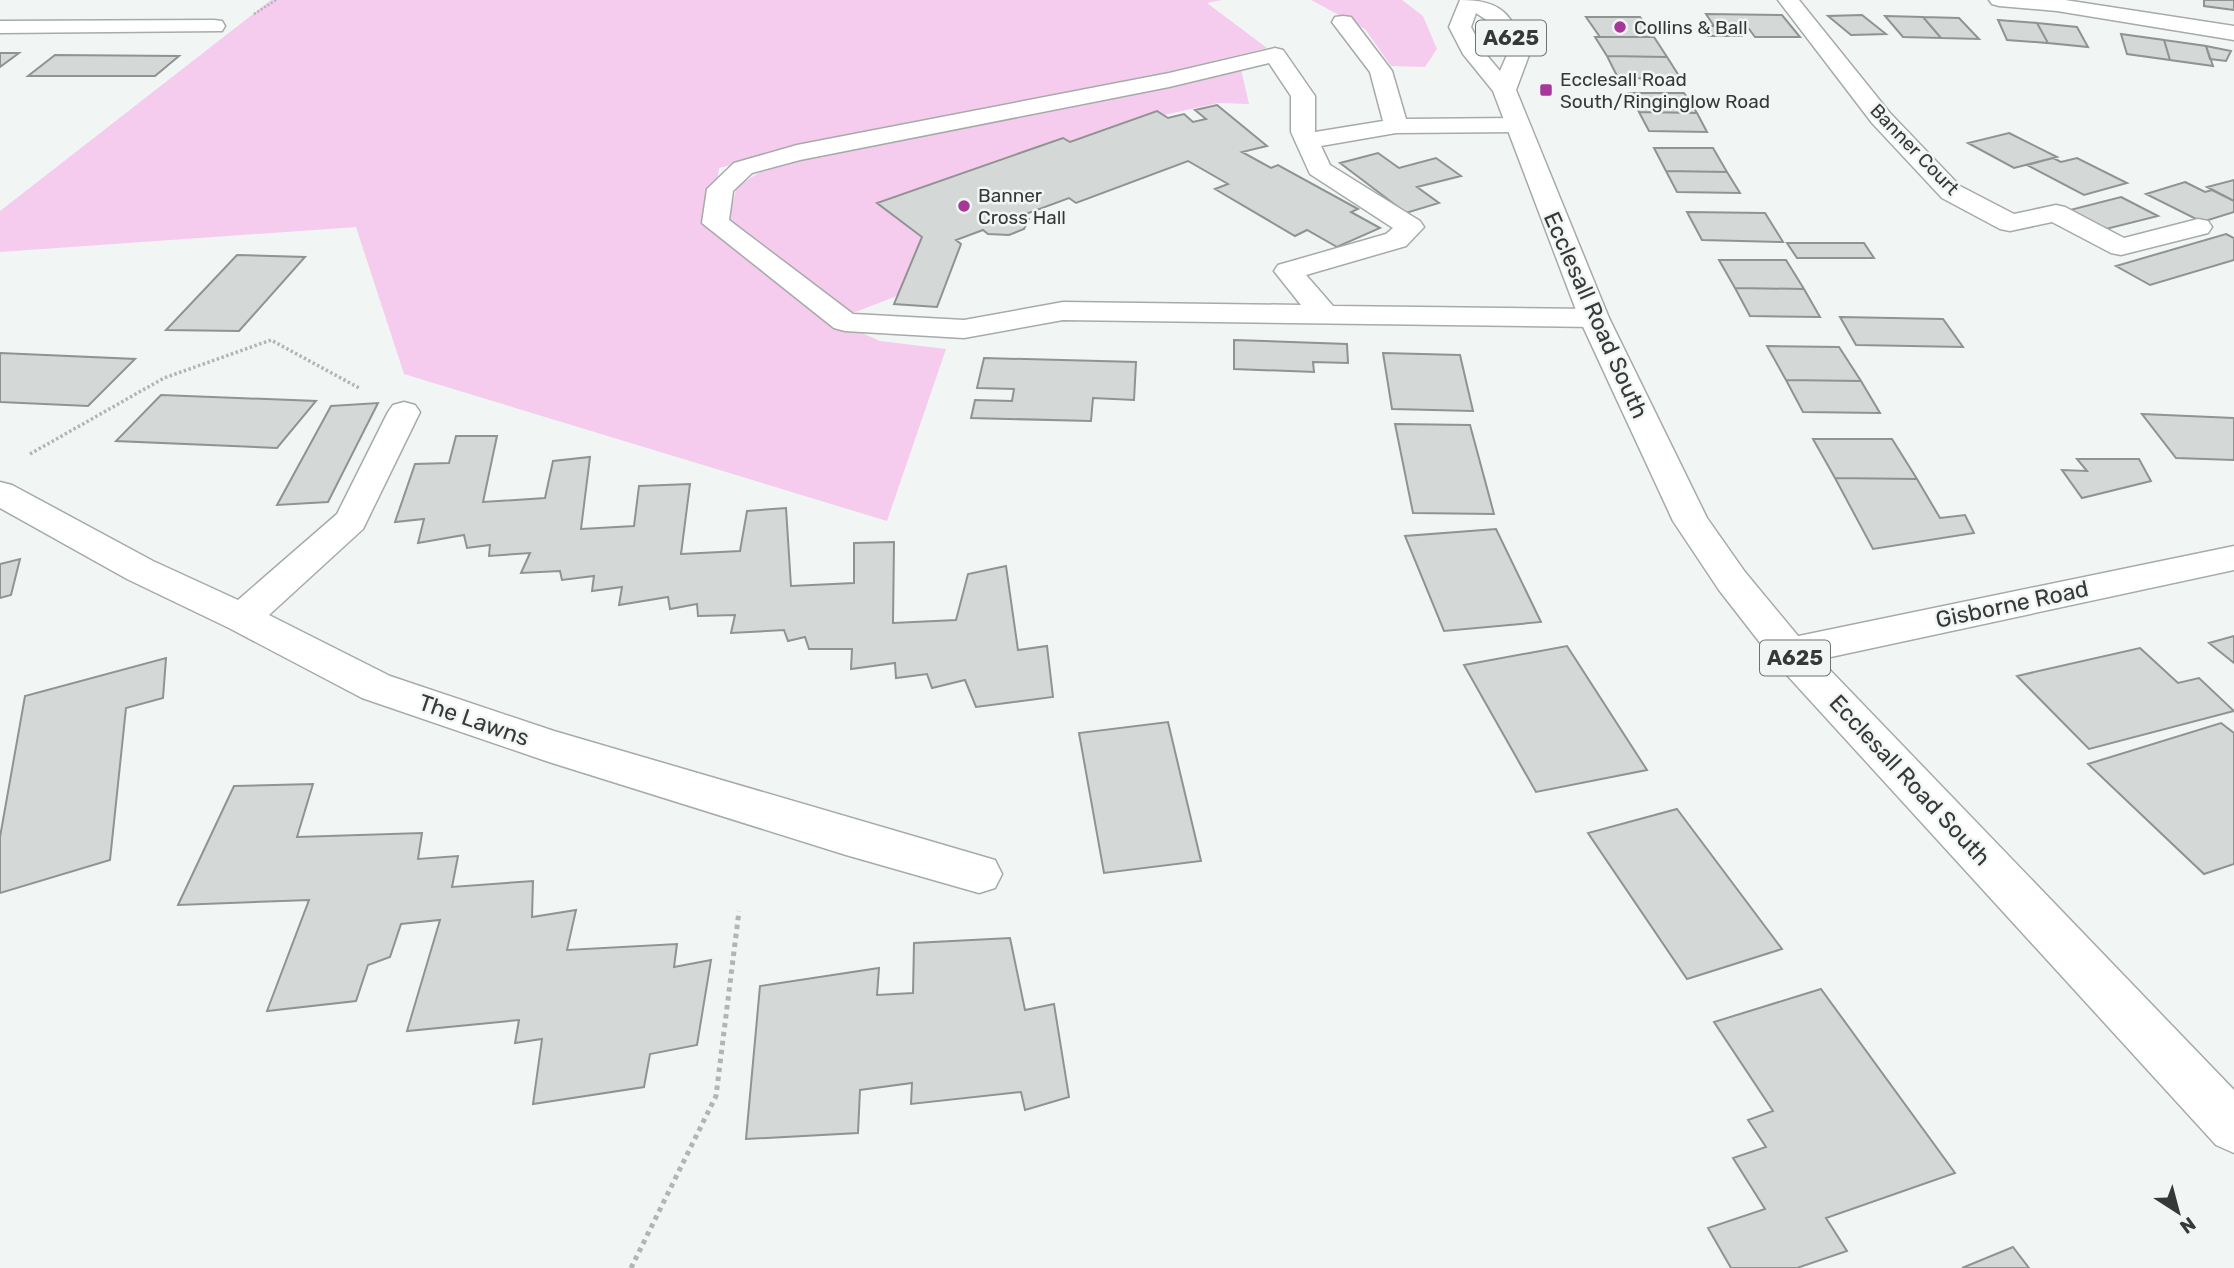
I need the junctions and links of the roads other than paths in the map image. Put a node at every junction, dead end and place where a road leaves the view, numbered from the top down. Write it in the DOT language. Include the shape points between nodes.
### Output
graph roads {
  1 [pos="1470,0"];
  2 [pos="1788,0"];
  3 [pos="1999,0"];
  4 [pos="1343,22"];
  5 [pos="214,26"];
  6 [pos="0,27"];
  7 [pos="2234,33"];
  8 [pos="1510,108"];
  9 [pos="1396,126"];
  10 [pos="1307,141"];
  11 [pos="2198,227"];
  12 [pos="1324,314"];
  13 [pos="1594,318"];
  14 [pos="404,412"];
  15 [pos="0,493"];
  16 [pos="2234,558"];
  17 [pos="242,618"];
  18 [pos="1789,652"];
  19 [pos="979,874"];
  20 [pos="2234,1126"];
  1 -- 8 [label="street, Ecclesall Road South / A625" via="1460,27"];
  1 -- 8 [label="street, Ecclesall Road South / A625" via="1503,22 1518,55"];
  2 -- 11 [label="street, Banner Court" via="1881,118 1951,192 2010,222 2056,213 2121,247"];
  3 -- 7 [label="street"];
  4 -- 9 [label="street" via="1381,71"];
  5 -- 6 [label="street"];
  8 -- 9 [label="street"];
  8 -- 13 [label="street, Ecclesall Road South / A625"];
  9 -- 10 [label="street"];
  10 -- 12 [label="street" via="1319,169 1410,227 1396,240 1288,271"];
  10 -- 12 [label="street" via="1303,96 1275,55 743,168 720,189 715,223 845,322 964,329 1063,311"];
  12 -- 13 [label="street"];
  13 -- 18 [label="street, Ecclesall Road South / A625" via="1691,521"];
  14 -- 17 [label="street" via="351,521"];
  15 -- 17 [label="street, The Lawns" via="140,570"];
  16 -- 18 [label="street, Gisborne Road"];
  17 -- 19 [label="street, The Lawns" via="376,687 562,750"];
  18 -- 20 [label="street, Ecclesall Road South / A625"];
}
